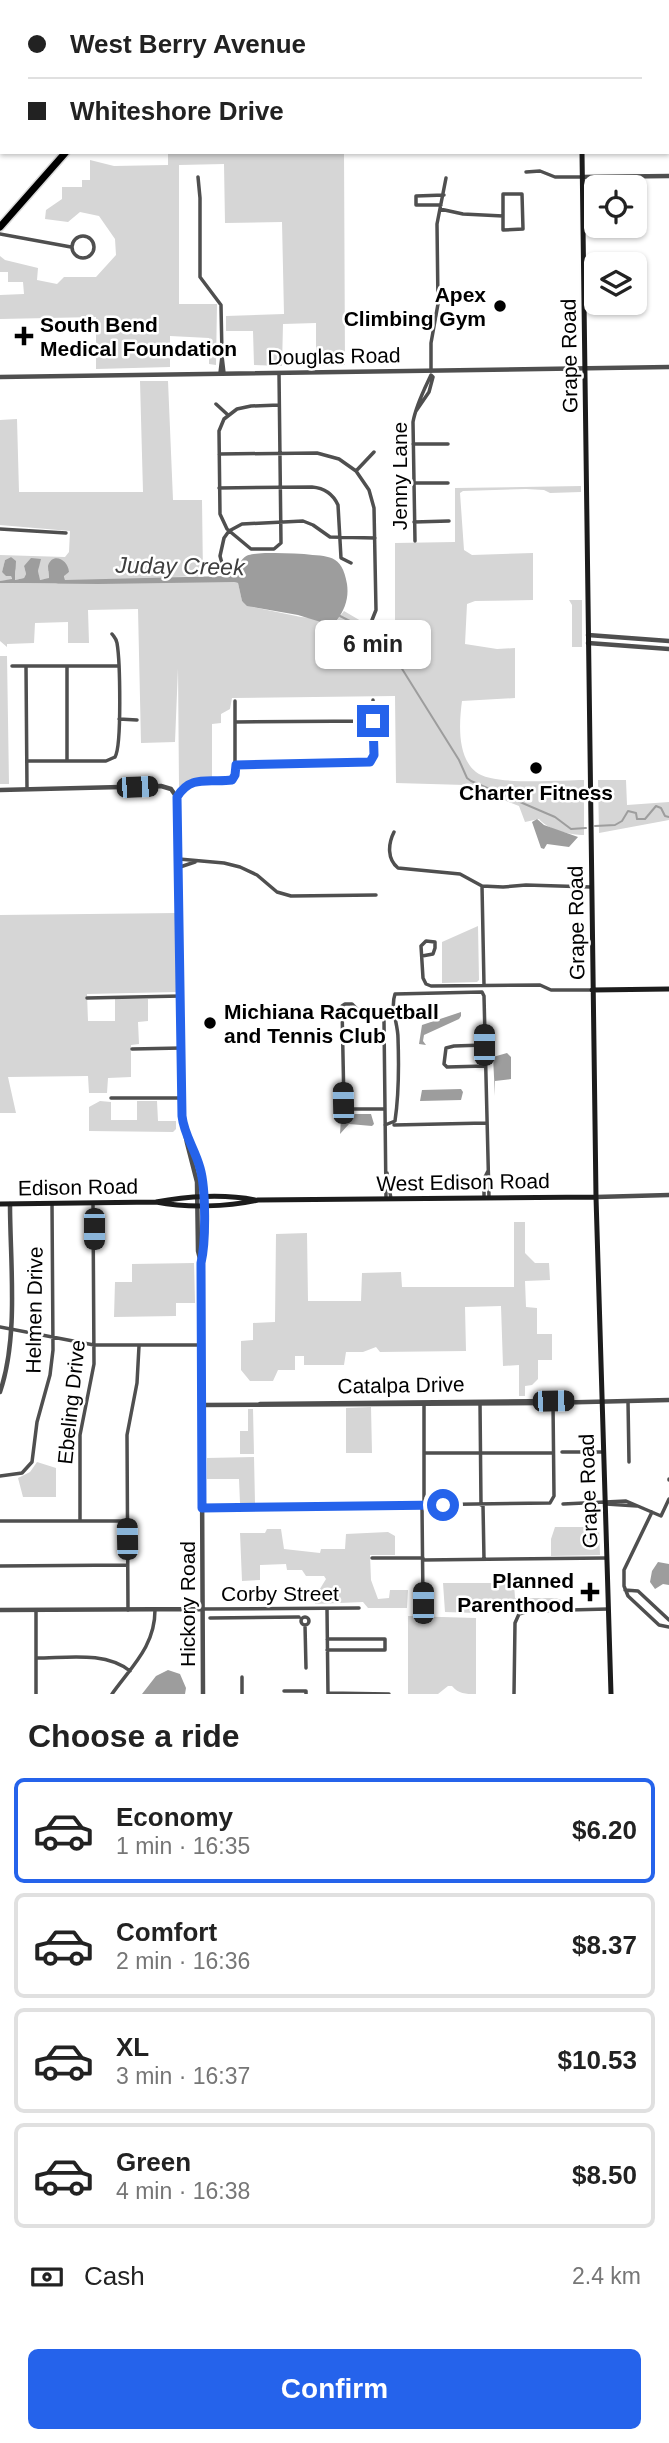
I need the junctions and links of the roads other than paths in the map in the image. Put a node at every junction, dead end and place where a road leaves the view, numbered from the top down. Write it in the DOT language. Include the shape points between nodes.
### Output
graph roads {
  1 [pos="64,154"];
  2 [pos="582,154"];
  3 [pos="526,172"];
  4 [pos="669,176"];
  5 [pos="198,177"];
  6 [pos="582,177"];
  7 [pos="446,178"];
  8 [pos="444,195"];
  9 [pos="441,207"];
  10 [pos="503,216"];
  11 [pos="0,227"];
  12 [pos="0,234"];
  13 [pos="71,247"];
  14 [pos="669,367"];
  15 [pos="585,368"];
  16 [pos="279,372"];
  17 [pos="431,372"];
  18 [pos="222,373"];
  19 [pos="0,377"];
  20 [pos="216,404"];
  21 [pos="279,405"];
  22 [pos="228,415"];
  23 [pos="413,444"];
  24 [pos="448,444"];
  25 [pos="374,452"];
  26 [pos="280,453"];
  27 [pos="219,454"];
  28 [pos="356,471"];
  29 [pos="414,483"];
  30 [pos="448,483"];
  31 [pos="281,487"];
  32 [pos="219,488"];
  33 [pos="449,521"];
  34 [pos="281,522"];
  35 [pos="414,522"];
  36 [pos="0,528"];
  37 [pos="229,531"];
  38 [pos="66,533"];
  39 [pos="341,538"];
  40 [pos="374,538"];
  41 [pos="415,541"];
  42 [pos="351,563"];
  43 [pos="223,567"];
  44 [pos="372,620"];
  45 [pos="112,634"];
  46 [pos="588,635"];
  47 [pos="669,641"];
  48 [pos="588,643"];
  49 [pos="669,649"];
  50 [pos="12,666"];
  51 [pos="26,666"];
  52 [pos="67,666"];
  53 [pos="118,666"];
  54 [pos="373,700"];
  55 [pos="235,701"];
  56 [pos="119,719"];
  57 [pos="137,720"];
  58 [pos="373,721"];
  59 [pos="235,722"];
  60 [pos="27,761"];
  61 [pos="67,761"];
  62 [pos="236,765"];
  63 [pos="27,789"];
  64 [pos="0,790"];
  65 [pos="177,796"];
  66 [pos="394,832"];
  67 [pos="179,859"];
  68 [pos="195,862"];
  69 [pos="180,867"];
  70 [pos="482,886"];
  71 [pos="591,887"];
  72 [pos="376,895"];
  73 [pos="422,956"];
  74 [pos="484,985"];
  75 [pos="669,989"];
  76 [pos="592,990"];
  77 [pos="181,996"];
  78 [pos="87,998"];
  79 [pos="484,1045"];
  80 [pos="182,1048"];
  81 [pos="132,1049"];
  82 [pos="485,1066"];
  83 [pos="111,1098"];
  84 [pos="182,1098"];
  85 [pos="385,1109"];
  86 [pos="486,1123"];
  87 [pos="388,1125"];
  88 [pos="669,1195"];
  89 [pos="596,1196"];
  90 [pos="486,1198"];
  91 [pos="389,1199"];
  92 [pos="201,1201"];
  93 [pos="52,1203"];
  94 [pos="93,1203"];
  95 [pos="0,1204"];
  96 [pos="10,1204"];
  97 [pos="0,1327"];
  98 [pos="10,1328"];
  99 [pos="53,1337"];
  100 [pos="94,1345"];
  101 [pos="201,1345"];
  102 [pos="139,1346"];
  103 [pos="2,1376"];
  104 [pos="0,1392"];
  105 [pos="669,1400"];
  106 [pos="553,1401"];
  107 [pos="601,1401"];
  108 [pos="628,1401"];
  109 [pos="480,1402"];
  110 [pos="424,1403"];
  111 [pos="201,1405"];
  112 [pos="562,1452"];
  113 [pos="603,1452"];
  114 [pos="424,1453"];
  115 [pos="480,1453"];
  116 [pos="552,1453"];
  117 [pos="629,1462"];
  118 [pos="0,1476"];
  119 [pos="669,1499"];
  120 [pos="604,1503"];
  121 [pos="563,1504"];
  122 [pos="482,1505"];
  123 [pos="423,1506"];
  124 [pos="202,1508"];
  125 [pos="652,1512"];
  126 [pos="0,1521"];
  127 [pos="80,1521"];
  128 [pos="127,1521"];
  129 [pos="372,1558"];
  130 [pos="606,1558"];
  131 [pos="423,1559"];
  132 [pos="484,1559"];
  133 [pos="127,1565"];
  134 [pos="0,1566"];
  135 [pos="625,1590"];
  136 [pos="423,1603"];
  137 [pos="359,1608"];
  138 [pos="203,1609"];
  139 [pos="299,1609"];
  140 [pos="327,1609"];
  141 [pos="608,1609"];
  142 [pos="0,1610"];
  143 [pos="36,1610"];
  144 [pos="128,1610"];
  145 [pos="155,1610"];
  146 [pos="210,1618"];
  147 [pos="300,1618"];
  148 [pos="669,1620"];
  149 [pos="669,1626"];
  150 [pos="327,1639"];
  151 [pos="327,1650"];
  152 [pos="36,1658"];
  153 [pos="306,1668"];
  154 [pos="130,1671"];
  155 [pos="242,1676"];
  156 [pos="284,1691"];
  157 [pos="328,1693"];
  158 [pos="36,1694"];
  159 [pos="112,1694"];
  160 [pos="203,1694"];
  161 [pos="242,1694"];
  162 [pos="306,1694"];
  163 [pos="389,1694"];
  164 [pos="514,1694"];
  165 [pos="611,1694"];
  1 -- 11 [label="main road"];
  2 -- 6 [label="main road, Grape Road"];
  3 -- 6 [label="street"];
  4 -- 6 [label="street"];
  5 -- 18 [label="street" via="199,273 220,304"];
  6 -- 15 [label="main road, Grape Road"];
  7 -- 8 [label="street, Jenny Lane"];
  8 -- 9 [label="street, Jenny Lane"];
  8 -- 9 [label="street" via="416,195 416,205"];
  9 -- 10 [label="street" via="463,214"];
  9 -- 17 [label="street, Jenny Lane"];
  10 -- 10 [label="street" via="503,194 522,194 523,229 503,230"];
  12 -- 13 [label="street"];
  13 -- 13 [label="street" via="75,238 85,236 94,247 92,254 82,258"];
  14 -- 15 [label="street, Douglas Road"];
  15 -- 17 [label="street, Douglas Road"];
  15 -- 46 [label="main road, Grape Road"];
  16 -- 17 [label="street, Douglas Road"];
  16 -- 18 [label="street, Douglas Road"];
  16 -- 21 [label="street"];
  17 -- 23 [label="street, Jenny Lane" via="431,388 413,422"];
  18 -- 19 [label="street, Douglas Road"];
  20 -- 22 [label="street"];
  21 -- 22 [label="street" via="246,406"];
  21 -- 26 [label="street"];
  22 -- 27 [label="street" via="219,431"];
  23 -- 24 [label="street"];
  23 -- 29 [label="street, Jenny Lane"];
  25 -- 28 [label="street"];
  26 -- 27 [label="street"];
  26 -- 28 [label="street" via="322,454"];
  26 -- 31 [label="street"];
  27 -- 32 [label="street"];
  28 -- 40 [label="street" via="371,496"];
  29 -- 30 [label="street"];
  29 -- 35 [label="street, Jenny Lane"];
  31 -- 32 [label="street"];
  31 -- 34 [label="street"];
  31 -- 39 [label="street" via="316,487 331,494 340,512"];
  32 -- 37 [label="street" via="220,514"];
  33 -- 35 [label="street"];
  34 -- 37 [label="street" via="251,522"];
  34 -- 37 [label="street" via="281,543 274,549 247,548"];
  34 -- 39 [label="street" via="306,522 326,536"];
  35 -- 41 [label="street, Jenny Lane"];
  36 -- 38 [label="street"];
  37 -- 43 [label="street" via="221,550"];
  39 -- 40 [label="street"];
  39 -- 42 [label="street" via="341,559"];
  40 -- 44 [label="street" via="376,610"];
  45 -- 53 [label="street"];
  46 -- 47 [label="street"];
  46 -- 48 [label="main road, Grape Road"];
  48 -- 49 [label="street"];
  48 -- 71 [label="main road, Grape Road"];
  50 -- 51 [label="street"];
  51 -- 52 [label="street"];
  51 -- 60 [label="street"];
  52 -- 53 [label="street"];
  52 -- 61 [label="street"];
  53 -- 56 [label="street"];
  54 -- 58 [label="street"];
  55 -- 59 [label="street"];
  56 -- 57 [label="street"];
  56 -- 61 [label="street" via="116,758"];
  58 -- 59 [label="street"];
  58 -- 62 [label="street" via="370,762"];
  59 -- 62 [label="street"];
  60 -- 61 [label="street"];
  60 -- 63 [label="street"];
  62 -- 65 [label="street" via="232,780 191,782"];
  63 -- 64 [label="street"];
  63 -- 65 [label="street" via="161,786"];
  65 -- 67 [label="street, Hickory Road"];
  66 -- 70 [label="street" via="390,858 398,868 460,874"];
  67 -- 68 [label="street"];
  67 -- 69 [label="street, Hickory Road"];
  68 -- 69 [label="street"];
  68 -- 72 [label="street" via="240,867 291,896"];
  69 -- 77 [label="street, Hickory Road"];
  70 -- 71 [label="street"];
  70 -- 74 [label="street"];
  71 -- 76 [label="main road, Grape Road"];
  73 -- 73 [label="street" via="423,943 435,942 433,954"];
  73 -- 74 [label="street" via="426,984"];
  74 -- 76 [label="street"];
  75 -- 76 [label="main road"];
  76 -- 89 [label="main road, Grape Road"];
  77 -- 78 [label="street"];
  77 -- 80 [label="street, Hickory Road"];
  79 -- 82 [label="street"];
  79 -- 82 [label="street" via="446,1048 444,1064"];
  79 -- 87 [label="street" via="482,992 395,995 398,1095 395,1121"];
  80 -- 81 [label="street"];
  80 -- 84 [label="street, Hickory Road"];
  82 -- 86 [label="street"];
  83 -- 84 [label="street"];
  84 -- 92 [label="street, Hickory Road"];
  85 -- 85 [label="street" via="384,1020 344,1004 344,1106"];
  85 -- 87 [label="street"];
  86 -- 87 [label="street"];
  86 -- 90 [label="street"];
  87 -- 91 [label="street"];
  88 -- 89 [label="street, West Edison Road"];
  89 -- 90 [label="main road, West Edison Road"];
  89 -- 107 [label="main road, Grape Road"];
  90 -- 91 [label="main road, West Edison Road"];
  91 -- 92 [label="main road, West Edison Road"];
  92 -- 94 [label="main road, Edison Road"];
  92 -- 101 [label="street, Hickory Road"];
  93 -- 94 [label="main road, Edison Road"];
  93 -- 96 [label="main road, Edison Road"];
  93 -- 99 [label="street, Helmen Drive"];
  94 -- 100 [label="street, Ebeling Drive"];
  95 -- 96 [label="main road, Edison Road"];
  96 -- 98 [label="street"];
  97 -- 98 [label="street"];
  98 -- 99 [label="street"];
  98 -- 103 [label="street"];
  99 -- 100 [label="street"];
  99 -- 118 [label="street, Helmen Drive" via="52,1367 37,1422 33,1459 22,1473"];
  100 -- 102 [label="street"];
  100 -- 127 [label="street, Ebeling Drive" via="80,1443"];
  101 -- 102 [label="street"];
  101 -- 111 [label="street, Hickory Road"];
  102 -- 128 [label="street" via="127,1434"];
  103 -- 104 [label="street"];
  105 -- 108 [label="street, Catalpa Drive"];
  106 -- 107 [label="street, Catalpa Drive"];
  106 -- 109 [label="street, Catalpa Drive"];
  106 -- 116 [label="street"];
  107 -- 108 [label="street, Catalpa Drive"];
  107 -- 113 [label="main road, Grape Road"];
  108 -- 117 [label="street"];
  109 -- 110 [label="street, Catalpa Drive"];
  109 -- 115 [label="street"];
  110 -- 111 [label="street, Catalpa Drive"];
  110 -- 114 [label="street"];
  111 -- 124 [label="street, Hickory Road"];
  112 -- 113 [label="street"];
  113 -- 120 [label="main road, Grape Road"];
  114 -- 115 [label="street"];
  114 -- 123 [label="street"];
  115 -- 116 [label="street"];
  115 -- 122 [label="street"];
  116 -- 122 [label="street" via="551,1502"];
  119 -- 125 [label="street" via="661,1516"];
  120 -- 121 [label="street"];
  120 -- 125 [label="street"];
  120 -- 130 [label="main road, Grape Road"];
  122 -- 123 [label="street"];
  122 -- 132 [label="street"];
  123 -- 124 [label="street"];
  123 -- 131 [label="street"];
  124 -- 138 [label="street, Hickory Road"];
  125 -- 135 [label="street" via="624,1570"];
  126 -- 127 [label="street"];
  127 -- 128 [label="street"];
  128 -- 133 [label="street"];
  129 -- 131 [label="street"];
  130 -- 132 [label="street"];
  130 -- 141 [label="main road, Grape Road"];
  131 -- 132 [label="street"];
  131 -- 136 [label="street"];
  133 -- 134 [label="street"];
  133 -- 144 [label="street"];
  135 -- 148 [label="street" via="638,1591"];
  135 -- 149 [label="street" via="659,1625"];
  137 -- 140 [label="street, Corby Street"];
  138 -- 139 [label="street, Corby Street"];
  138 -- 145 [label="street"];
  138 -- 160 [label="street, Hickory Road"];
  139 -- 140 [label="street, Corby Street"];
  139 -- 147 [label="street"];
  140 -- 150 [label="street"];
  141 -- 164 [label="street" via="519,1614"];
  141 -- 165 [label="main road, Grape Road"];
  142 -- 143 [label="street"];
  143 -- 144 [label="street"];
  143 -- 152 [label="street"];
  144 -- 145 [label="street"];
  145 -- 154 [label="street" via="149,1644"];
  146 -- 147 [label="street"];
  147 -- 153 [label="street" via="309,1619 305,1625"];
  150 -- 151 [label="street"];
  150 -- 151 [label="street" via="385,1639 385,1650"];
  151 -- 157 [label="street"];
  152 -- 154 [label="street" via="104,1659"];
  152 -- 158 [label="street"];
  154 -- 159 [label="street"];
  155 -- 161 [label="street"];
  156 -- 162 [label="street"];
  157 -- 163 [label="street"];
}
